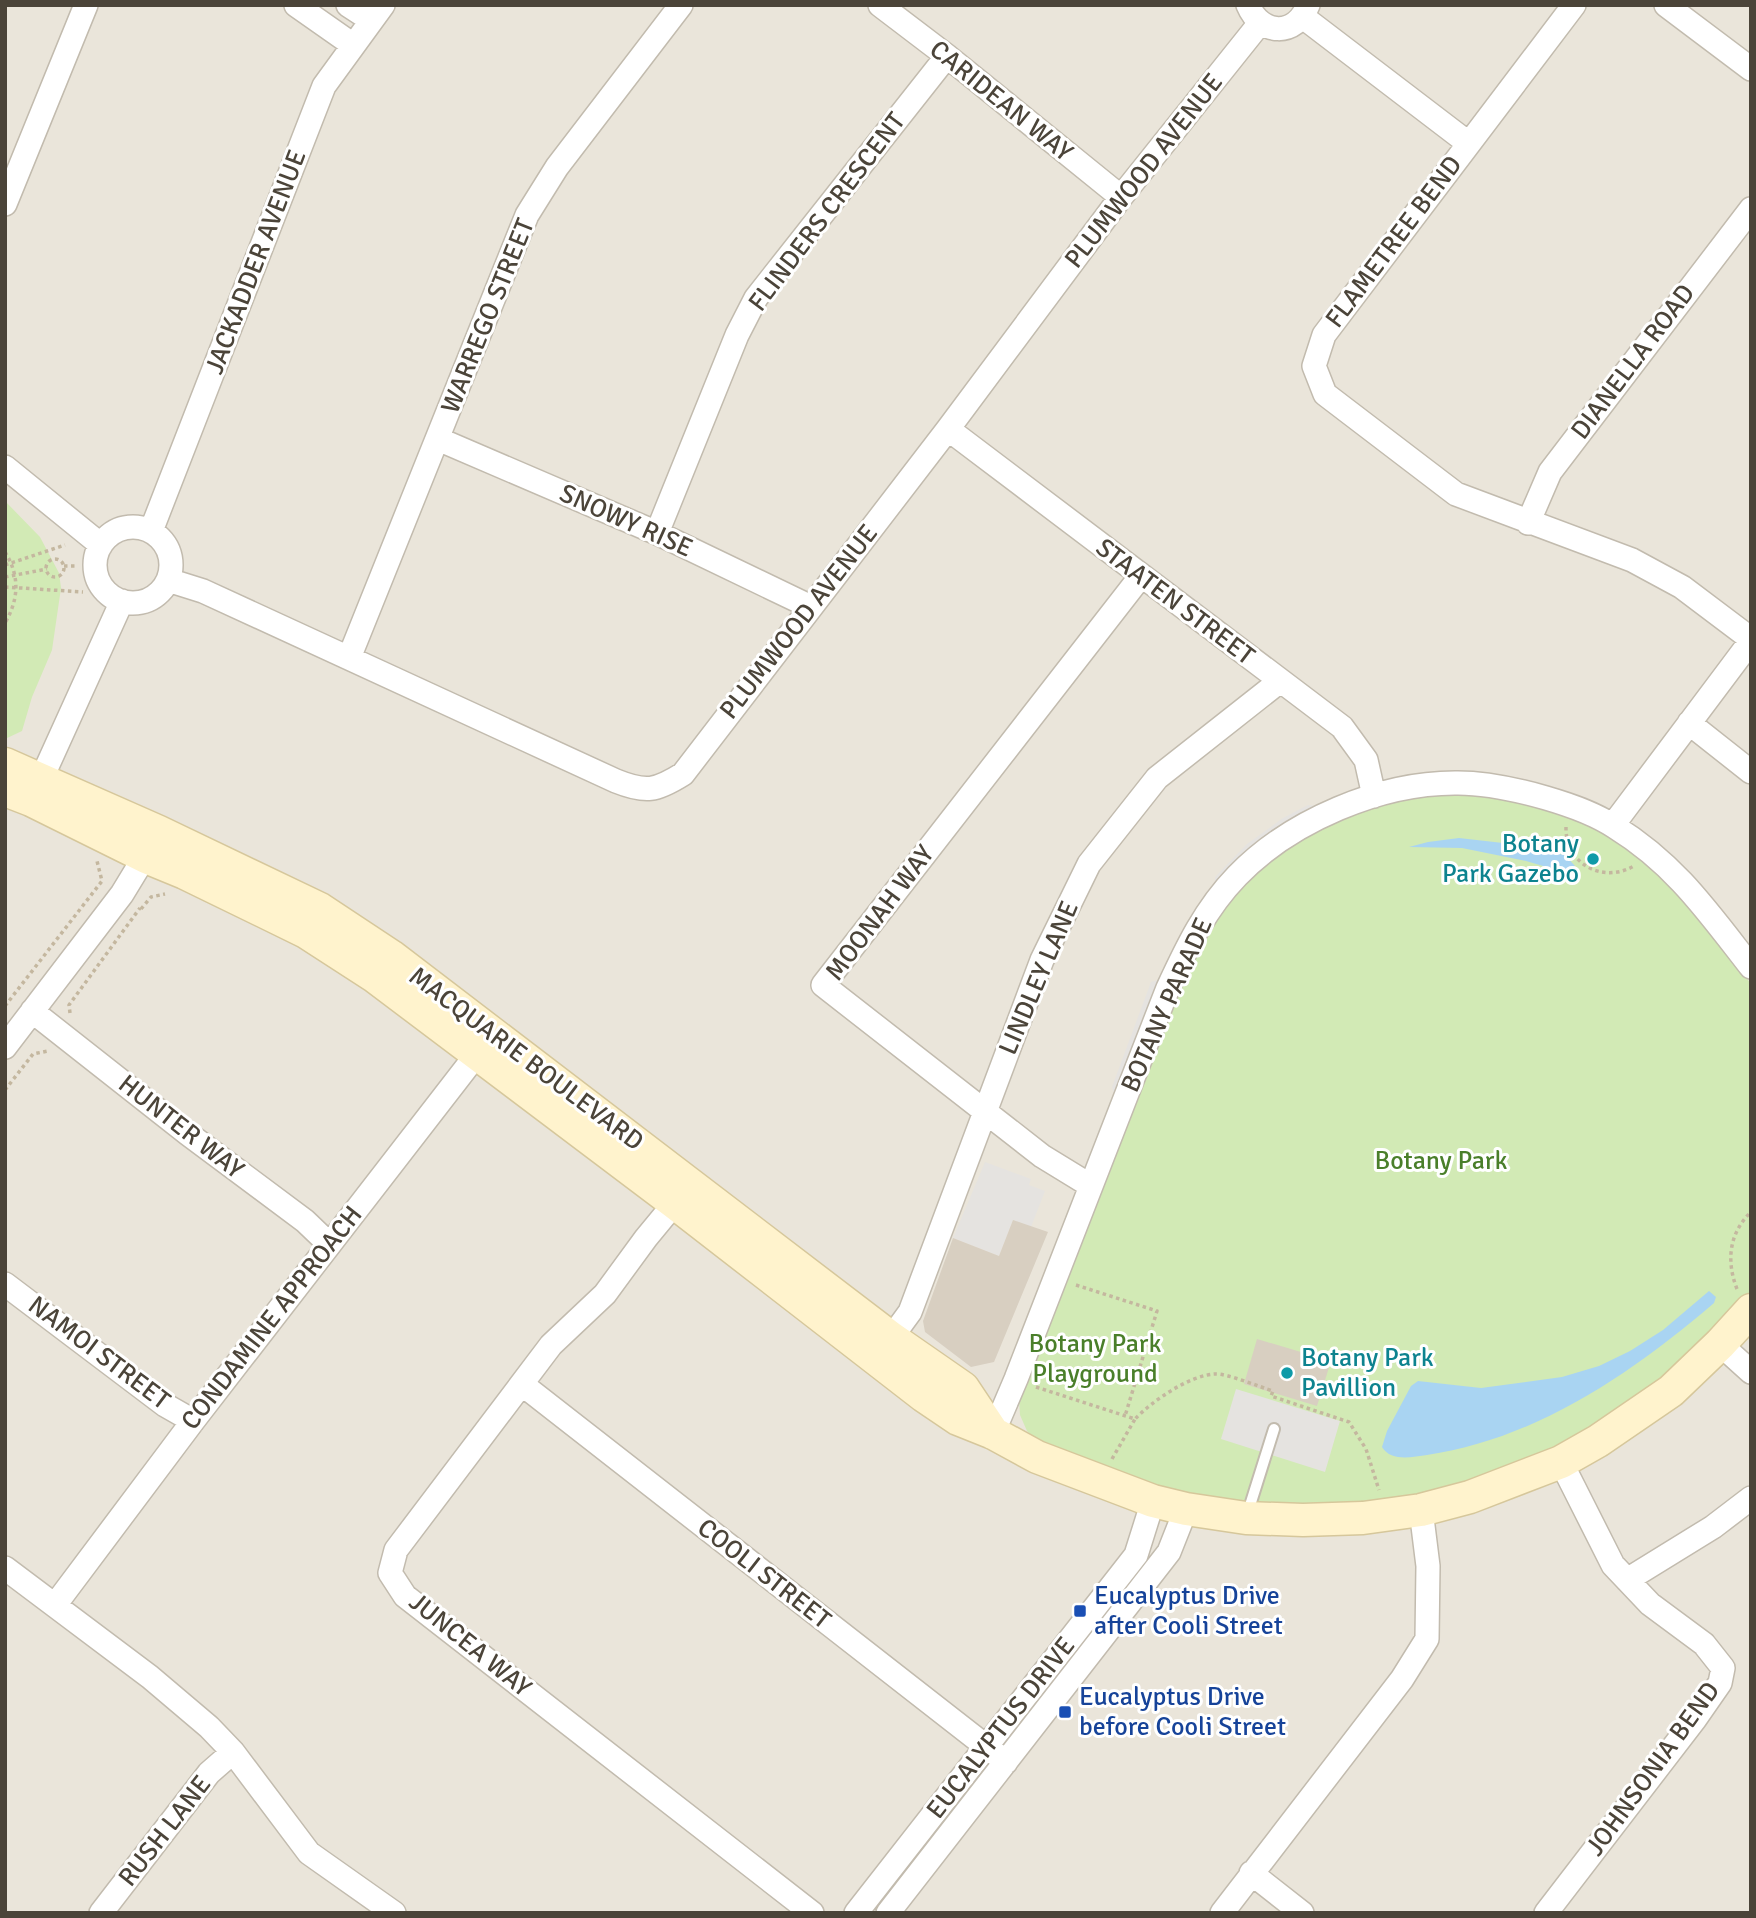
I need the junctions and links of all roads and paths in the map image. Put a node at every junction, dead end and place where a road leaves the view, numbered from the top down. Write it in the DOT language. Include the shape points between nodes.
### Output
graph roads {
  1 [pos="86,5"];
  2 [pos="296,5"];
  3 [pos="348,5"];
  4 [pos="681,5"];
  5 [pos="880,5"];
  6 [pos="1574,5"];
  7 [pos="1666,5"];
  8 [pos="1306,11"];
  9 [pos="377,13"];
  10 [pos="1254,14"];
  11 [pos="353,45"];
  12 [pos="947,56"];
  13 [pos="1751,68"];
  14 [pos="1468,143"];
  15 [pos="1121,197"];
  16 [pos="5,204"];
  17 [pos="1751,209"];
  18 [pos="948,429"];
  19 [pos="438,439"];
  20 [pos="5,467"];
  21 [pos="1528,523"];
  22 [pos="151,531"];
  23 [pos="657,533"];
  24 [pos="65,545"];
  25 [pos="101,545"];
  26 [pos="5,552"];
  27 [pos="12,563"];
  28 [pos="5,565"];
  29 [pos="77,565"];
  30 [pos="64,566"];
  31 [pos="47,569"];
  32 [pos="16,576"];
  33 [pos="1141,576"];
  34 [pos="5,577"];
  35 [pos="168,579"];
  36 [pos="5,587"];
  37 [pos="17,588"];
  38 [pos="83,592"];
  39 [pos="122,601"];
  40 [pos="811,607"];
  41 [pos="5,624"];
  42 [pos="1751,640"];
  43 [pos="349,658"];
  44 [pos="1280,681"];
  45 [pos="1689,723"];
  46 [pos="5,764"];
  47 [pos="1751,772"];
  48 [pos="26,790"];
  49 [pos="1374,796"];
  50 [pos="1567,819"];
  51 [pos="1613,825"];
  52 [pos="152,845"];
  53 [pos="95,854"];
  54 [pos="1641,860"];
  55 [pos="1751,967"];
  56 [pos="5,1006"];
  57 [pos="32,1011"];
  58 [pos="485,1044"];
  59 [pos="5,1047"];
  60 [pos="985,1110"];
  61 [pos="1091,1186"];
  62 [pos="682,1193"];
  63 [pos="1751,1212"];
  64 [pos="329,1244"];
  65 [pos="1067,1282"];
  66 [pos="5,1284"];
  67 [pos="1745,1302"];
  68 [pos="891,1338"];
  69 [pos="1720,1344"];
  70 [pos="1751,1372"];
  71 [pos="1028,1384"];
  72 [pos="523,1385"];
  73 [pos="1125,1416"];
  74 [pos="1135,1419"];
  75 [pos="193,1421"];
  76 [pos="1275,1429"];
  77 [pos="993,1433"];
  78 [pos="1561,1462"];
  79 [pos="1111,1463"];
  80 [pos="1379,1493"];
  81 [pos="1751,1499"];
  82 [pos="1153,1501"];
  83 [pos="1186,1509"];
  84 [pos="1421,1510"];
  85 [pos="1246,1518"];
  86 [pos="5,1568"];
  87 [pos="1627,1580"];
  88 [pos="55,1605"];
  89 [pos="985,1747"];
  90 [pos="233,1752"];
  91 [pos="1006,1762"];
  92 [pos="1251,1873"];
  93 [pos="101,1913"];
  94 [pos="394,1913"];
  95 [pos="812,1913"];
  96 [pos="856,1913"];
  97 [pos="888,1913"];
  98 [pos="1222,1913"];
  99 [pos="1302,1913"];
  100 [pos="1546,1913"];
  1 -- 16 [label="street"];
  2 -- 11 [label="street"];
  3 -- 9 [label="street"];
  4 -- 19 [label="street, WARREGO STREET" via="557,167 527,215"];
  5 -- 12 [label="street, CARIDEAN WAY"];
  6 -- 14 [label="street, FLAMETREE BEND"];
  7 -- 13 [label="street"];
  8 -- 10 [label="street" via="1287,27 1268,27"];
  8 -- 14 [label="street"];
  9 -- 11 [label="street, JACKADDER AVENUE"];
  10 -- 15 [label="street, PLUMWOOD AVENUE"];
  11 -- 22 [label="street, JACKADDER AVENUE" via="324,86"];
  12 -- 15 [label="street, CARIDEAN WAY"];
  12 -- 23 [label="street, FLINDERS CRESCENT" via="756,298"];
  14 -- 21 [label="street, FLAMETREE BEND" via="1324,335 1314,366 1325,394 1456,494"];
  15 -- 18 [label="street, PLUMWOOD AVENUE"];
  17 -- 21 [label="street, DIANELLA ROAD" via="1550,472"];
  18 -- 33 [label="street, STAATEN STREET"];
  18 -- 40 [label="street, PLUMWOOD AVENUE"];
  19 -- 23 [label="street, SNOWY RISE"];
  19 -- 43 [label="street, WARREGO STREET"];
  20 -- 25 [label="street"];
  21 -- 42 [label="street, FLAMETREE BEND" via="1632,560 1682,587"];
  22 -- 25 [label="street" via="124,528"];
  22 -- 35 [label="street" via="169,552"];
  23 -- 40 [label="street, SNOWY RISE"];
  24 -- 27 [label="path"];
  25 -- 39 [label="street" via="95,567 98,578 111,596"];
  26 -- 27 [label="path"];
  27 -- 28 [label="path"];
  27 -- 32 [label="path"];
  29 -- 30 [label="path"];
  30 -- 31 [label="path" via="56,559"];
  30 -- 31 [label="path" via="57,577"];
  31 -- 32 [label="path"];
  32 -- 34 [label="path"];
  32 -- 37 [label="path"];
  33 -- 44 [label="street, STAATEN STREET"];
  33 -- 60 [label="street, MOONAH WAY" via="822,985"];
  35 -- 39 [label="street" via="154,597"];
  35 -- 43 [label="street, PLUMWOOD AVENUE"];
  36 -- 37 [label="path"];
  37 -- 38 [label="path"];
  37 -- 41 [label="path"];
  39 -- 48 [label="street"];
  40 -- 43 [label="street, PLUMWOOD AVENUE" via="683,774 655,789 616,781"];
  42 -- 45 [label="street"];
  44 -- 49 [label="street, STAATEN STREET" via="1342,726 1366,760"];
  44 -- 60 [label="street, LINDLEY LANE" via="1157,778 1089,864 1042,960"];
  45 -- 47 [label="street"];
  45 -- 51 [label="street"];
  46 -- 48 [label="street, MACQUARIE BOULEVARD"];
  48 -- 52 [label="street, MACQUARIE BOULEVARD"];
  49 -- 51 [label="street, BOTANY PARADE" via="1433,784 1482,785 1562,803"];
  49 -- 61 [label="street, BOTANY PARADE" via="1289,834 1237,875 1214,902 1168,988"];
  50 -- 54 [label="path" via="1567,841 1574,857 1588,868 1613,873"];
  51 -- 55 [label="street, BOTANY PARADE" via="1677,875"];
  52 -- 57 [label="street" via="122,894"];
  52 -- 58 [label="street, MACQUARIE BOULEVARD" via="320,909 391,956"];
  53 -- 56 [label="path" via="102,881"];
  57 -- 59 [label="street"];
  57 -- 64 [label="street, HUNTER WAY"];
  58 -- 62 [label="street, MACQUARIE BOULEVARD"];
  58 -- 64 [label="street, CONDAMINE APPROACH"];
  60 -- 61 [label="street, MOONAH WAY" via="1042,1156"];
  60 -- 68 [label="street, LINDLEY LANE" via="910,1312"];
  61 -- 77 [label="street, BOTANY PARADE"];
  62 -- 68 [label="street, MACQUARIE BOULEVARD"];
  62 -- 72 [label="street, JUNCEA WAY" via="605,1294 551,1345"];
  62 -- 77 [label="street, MACQUARIE BOULEVARD" via="924,1396 958,1419"];
  63 -- 67 [label="path" via="1738,1227 1730,1264"];
  64 -- 75 [label="street, CONDAMINE APPROACH"];
  65 -- 73 [label="path" via="1157,1311"];
  66 -- 75 [label="street, NAMOI STREET" via="165,1405"];
  67 -- 69 [label="street, MACQUARIE BOULEVARD"];
  68 -- 77 [label="street, MACQUARIE BOULEVARD" via="963,1388"];
  69 -- 70 [label="street"];
  69 -- 78 [label="street, MACQUARIE BOULEVARD" via="1671,1391"];
  71 -- 73 [label="path"];
  72 -- 89 [label="street, COOLI STREET"];
  72 -- 95 [label="street, JUNCEA WAY" via="396,1550 390,1573 405,1596"];
  73 -- 74 [label="path"];
  74 -- 79 [label="path"];
  74 -- 80 [label="path" via="1155,1401 1216,1373 1349,1422 1366,1449"];
  75 -- 88 [label="street, CONDAMINE APPROACH"];
  76 -- 85 [label="lane"];
  77 -- 82 [label="street, MACQUARIE BOULEVARD" via="1037,1457"];
  78 -- 84 [label="street, MACQUARIE BOULEVARD" via="1470,1497"];
  78 -- 87 [label="street, JOHNSONIA BEND" via="1613,1565"];
  81 -- 87 [label="street"];
  82 -- 83 [label="street, MACQUARIE BOULEVARD"];
  82 -- 89 [label="street, EUCALYPTUS DRIVE" via="1136,1555"];
  83 -- 85 [label="street, MACQUARIE BOULEVARD"];
  83 -- 91 [label="street, EUCALYPTUS DRIVE" via="1169,1552"];
  84 -- 85 [label="street, MACQUARIE BOULEVARD" via="1363,1518"];
  84 -- 92 [label="street" via="1428,1566 1427,1639 1402,1679"];
  86 -- 88 [label="street"];
  87 -- 100 [label="street, JOHNSONIA BEND" via="1650,1604 1704,1644 1723,1668 1720,1683"];
  88 -- 90 [label="street" via="150,1677"];
  89 -- 91 [label="street, COOLI STREET"];
  89 -- 96 [label="street, EUCALYPTUS DRIVE"];
  90 -- 93 [label="street, RUSH LANE" via="209,1773"];
  90 -- 94 [label="street" via="310,1853"];
  91 -- 97 [label="street, EUCALYPTUS DRIVE"];
  92 -- 98 [label="street"];
  92 -- 99 [label="street"];
}
